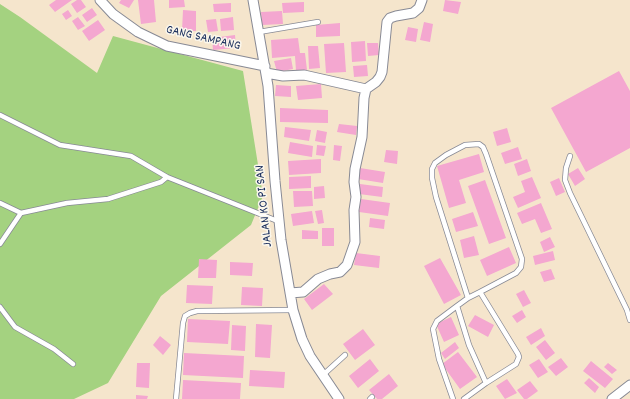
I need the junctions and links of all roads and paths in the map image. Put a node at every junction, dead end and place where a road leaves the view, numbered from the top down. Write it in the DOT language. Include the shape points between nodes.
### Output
graph roads {
  1 [pos="100,0"];
  2 [pos="253,0"];
  3 [pos="422,0"];
  4 [pos="318,22"];
  5 [pos="259,32"];
  6 [pos="266,69"];
  7 [pos="366,89"];
  8 [pos="0,115"];
  9 [pos="570,156"];
  10 [pos="167,177"];
  11 [pos="0,203"];
  12 [pos="21,213"];
  13 [pos="280,222"];
  14 [pos="0,244"];
  15 [pos="480,292"];
  16 [pos="290,293"];
  17 [pos="468,298"];
  18 [pos="457,306"];
  19 [pos="0,307"];
  20 [pos="293,310"];
  21 [pos="630,320"];
  22 [pos="345,355"];
  23 [pos="73,364"];
  24 [pos="323,375"];
  25 [pos="486,383"];
  26 [pos="630,385"];
  27 [pos="176,399"];
  28 [pos="339,399"];
  29 [pos="454,399"];
  30 [pos="464,399"];
  31 [pos="612,399"];
  1 -- 6 [label="street, GANG SAMPANG" via="113,14 138,32 167,46"];
  2 -- 5 [label="street, JALAN KO PI SAN"];
  3 -- 7 [label="street" via="419,8 413,13 396,16 386,22 382,72 376,82"];
  4 -- 5 [label="lane"];
  5 -- 6 [label="street, JALAN KO PI SAN"];
  6 -- 7 [label="street, GANG SAMPANG" via="283,76 304,75"];
  6 -- 13 [label="street, JALAN KO PI SAN"];
  7 -- 16 [label="street" via="362,137 354,176 354,242 347,265 340,272 318,279 303,292"];
  8 -- 10 [label="lane" via="60,145 131,156"];
  9 -- 21 [label="lane" via="565,180"];
  10 -- 12 [label="lane" via="161,182 108,199 67,203"];
  10 -- 13 [label="lane"];
  11 -- 12 [label="lane"];
  12 -- 14 [label="lane"];
  13 -- 16 [label="street, JALAN KO PI SAN"];
  15 -- 17 [label="lane"];
  15 -- 17 [label="lane" via="516,273 521,267 522,259 486,154 479,144 465,145 446,154 432,169 436,196"];
  15 -- 25 [label="lane" via="519,357 516,364"];
  16 -- 20 [label="street, JALAN KO PI SAN"];
  17 -- 18 [label="lane"];
  18 -- 25 [label="lane" via="469,345"];
  18 -- 29 [label="lane" via="437,320 433,329 439,360"];
  19 -- 23 [label="lane" via="15,327 54,349"];
  20 -- 24 [label="street, JALAN KO PI SAN" via="302,339"];
  20 -- 27 [label="lane" via="198,311 185,316"];
  22 -- 24 [label="lane"];
  24 -- 28 [label="street, JALAN KO PI SAN"];
  25 -- 30 [label="lane"];
  26 -- 31 [label="street"];
}
